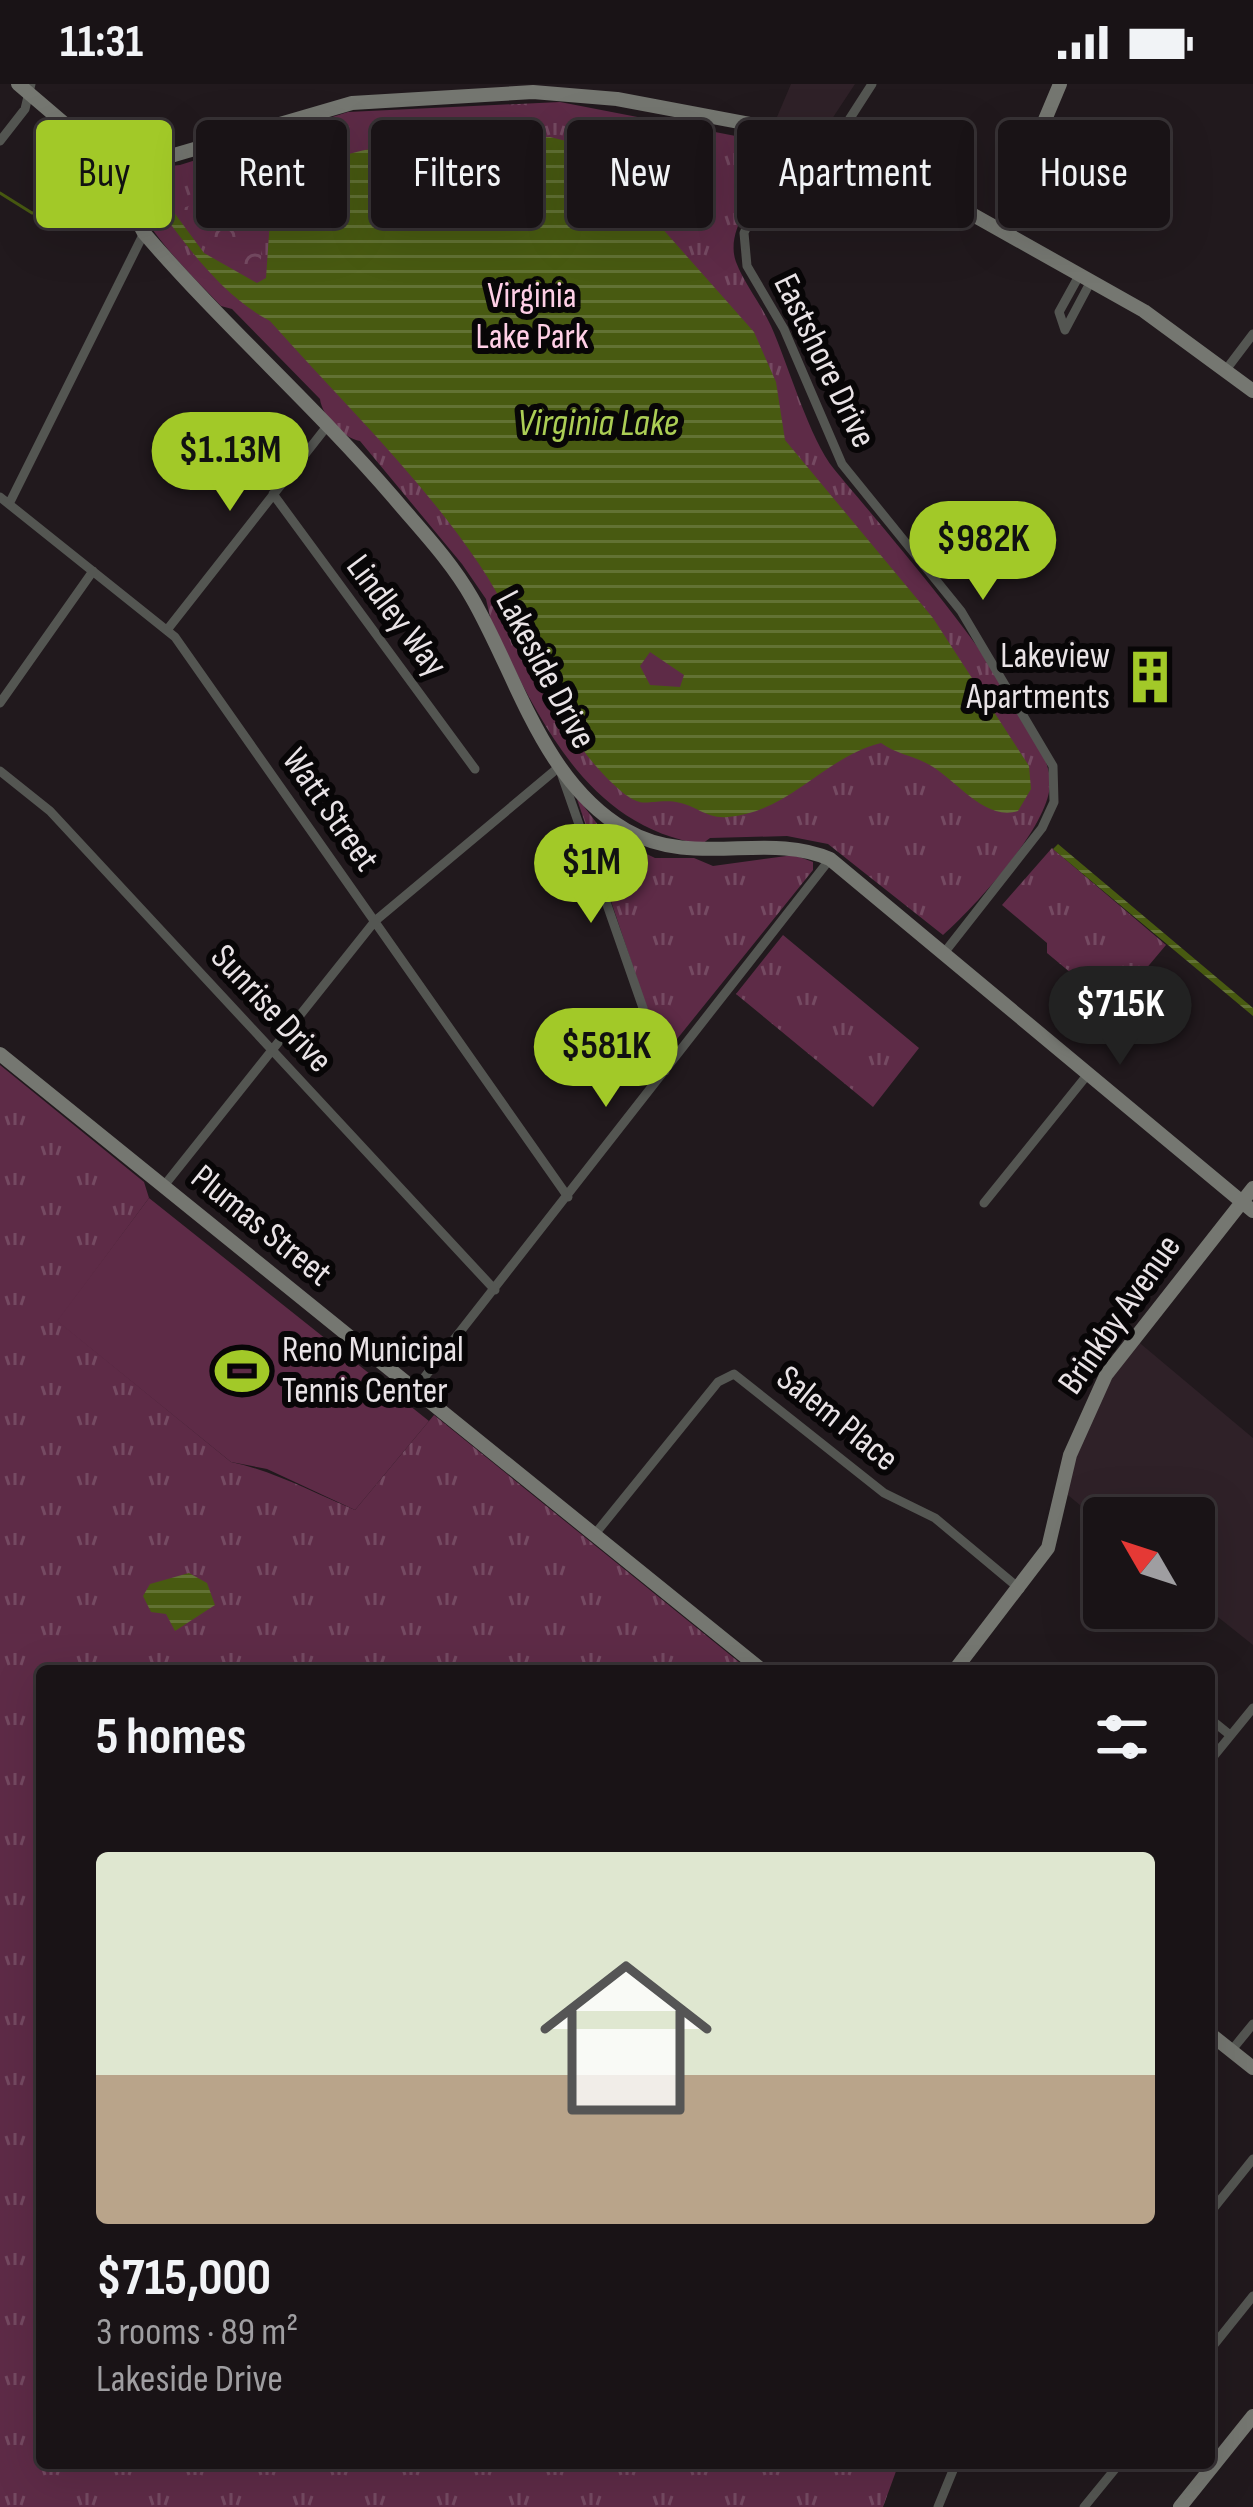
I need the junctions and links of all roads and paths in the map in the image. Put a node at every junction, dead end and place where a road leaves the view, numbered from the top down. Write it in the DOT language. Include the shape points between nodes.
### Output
graph roads {
  1 [pos="872,84"];
  2 [pos="1060,84"];
  3 [pos="26,87"];
  4 [pos="62,120"];
  5 [pos="849,120"];
  6 [pos="737,122"];
  7 [pos="0,141"];
  8 [pos="172,155"];
  9 [pos="974,216"];
  10 [pos="142,228"];
  11 [pos="748,228"];
  12 [pos="999,230"];
  13 [pos="145,233"];
  14 [pos="1085,278"];
  15 [pos="1253,334"];
  16 [pos="1225,371"];
  17 [pos="1253,391"];
  18 [pos="328,425"];
  19 [pos="273,494"];
  20 [pos="4,501"];
  21 [pos="93,572"];
  22 [pos="166,630"];
  23 [pos="0,703"];
  24 [pos="560,766"];
  25 [pos="475,769"];
  26 [pos="0,771"];
  27 [pos="830,859"];
  28 [pos="375,921"];
  29 [pos="944,953"];
  30 [pos="273,1051"];
  31 [pos="0,1054"];
  32 [pos="665,1071"];
  33 [pos="1088,1074"];
  34 [pos="164,1186"];
  35 [pos="1253,1188"];
  36 [pos="568,1197"];
  37 [pos="984,1203"];
  38 [pos="1247,1206"];
  39 [pos="495,1290"];
  40 [pos="416,1388"];
  41 [pos="595,1534"];
  42 [pos="1020,1589"];
  43 [pos="756,1665"];
  44 [pos="959,1665"];
  45 [pos="1253,1708"];
  46 [pos="1215,1723"];
  47 [pos="1230,1736"];
  48 [pos="1215,1755"];
  49 [pos="1253,2024"];
  50 [pos="1215,2038"];
  51 [pos="1231,2050"];
  52 [pos="1253,2068"];
  53 [pos="1252,2163"];
  54 [pos="1215,2207"];
  55 [pos="1253,2296"];
  56 [pos="1215,2344"];
  57 [pos="1253,2416"];
  58 [pos="1215,2449"];
  59 [pos="1222,2455"];
  60 [pos="1215,2460"];
  61 [pos="954,2469"];
  62 [pos="1115,2469"];
  63 [pos="1204,2469"];
  64 [pos="938,2507"];
  65 [pos="1084,2507"];
  66 [pos="1180,2507"];
  1 -- 5 [label="street"];
  2 -- 12 [label="street"];
  3 -- 4 [label="street"];
  3 -- 7 [label="street" via="25,110"];
  6 -- 8 [label="street" via="532,92 352,103"];
  9 -- 12 [label="street"];
  10 -- 13 [label="street, Lakeside Drive"];
  11 -- 29 [label="street, Eastshore Drive" via="747,266 784,329 842,464 961,611 1054,766 1054,802 1042,828"];
  12 -- 14 [label="street"];
  13 -- 18 [label="street, Lakeside Drive"];
  13 -- 20 [label="street"];
  14 -- 14 [label="street" via="1059,313 1065,330"];
  14 -- 16 [label="street"];
  15 -- 16 [label="street"];
  16 -- 17 [label="street"];
  18 -- 19 [label="street"];
  18 -- 24 [label="street, Lakeside Drive" via="453,569"];
  19 -- 22 [label="street"];
  19 -- 25 [label="street, Lindley Way"];
  20 -- 21 [label="street, Watt Street"];
  21 -- 22 [label="street, Watt Street"];
  21 -- 23 [label="street"];
  22 -- 28 [label="street, Watt Street"];
  24 -- 27 [label="street, Lakeside Drive" via="615,824 655,843 713,852 806,850"];
  24 -- 28 [label="street"];
  24 -- 32 [label="street"];
  26 -- 30 [label="street, Sunrise Drive" via="50,811"];
  27 -- 29 [label="street"];
  27 -- 32 [label="street"];
  28 -- 30 [label="street"];
  28 -- 36 [label="street, Watt Street"];
  29 -- 33 [label="street"];
  30 -- 34 [label="street"];
  30 -- 39 [label="street, Sunrise Drive"];
  31 -- 34 [label="street, Plumas Street"];
  32 -- 36 [label="street"];
  33 -- 37 [label="street"];
  33 -- 38 [label="street"];
  34 -- 40 [label="street, Plumas Street"];
  35 -- 38 [label="street, Brinkby Avenue"];
  36 -- 39 [label="street"];
  38 -- 42 [label="street, Brinkby Avenue" via="1106,1375 1070,1455 1048,1548"];
  39 -- 40 [label="street"];
  40 -- 41 [label="street, Plumas Street"];
  41 -- 42 [label="street, Salem Place" via="718,1382 734,1374"];
  41 -- 43 [label="street, Plumas Street"];
  42 -- 44 [label="street, Brinkby Avenue"];
  45 -- 47 [label="street"];
  46 -- 47 [label="street"];
  47 -- 48 [label="street"];
  49 -- 51 [label="street"];
  50 -- 51 [label="street"];
  51 -- 52 [label="street"];
  53 -- 54 [label="street"];
  55 -- 56 [label="street"];
  57 -- 59 [label="street"];
  58 -- 59 [label="street"];
  59 -- 60 [label="street"];
  61 -- 64 [label="street"];
  62 -- 65 [label="street"];
  63 -- 66 [label="street"];
}
